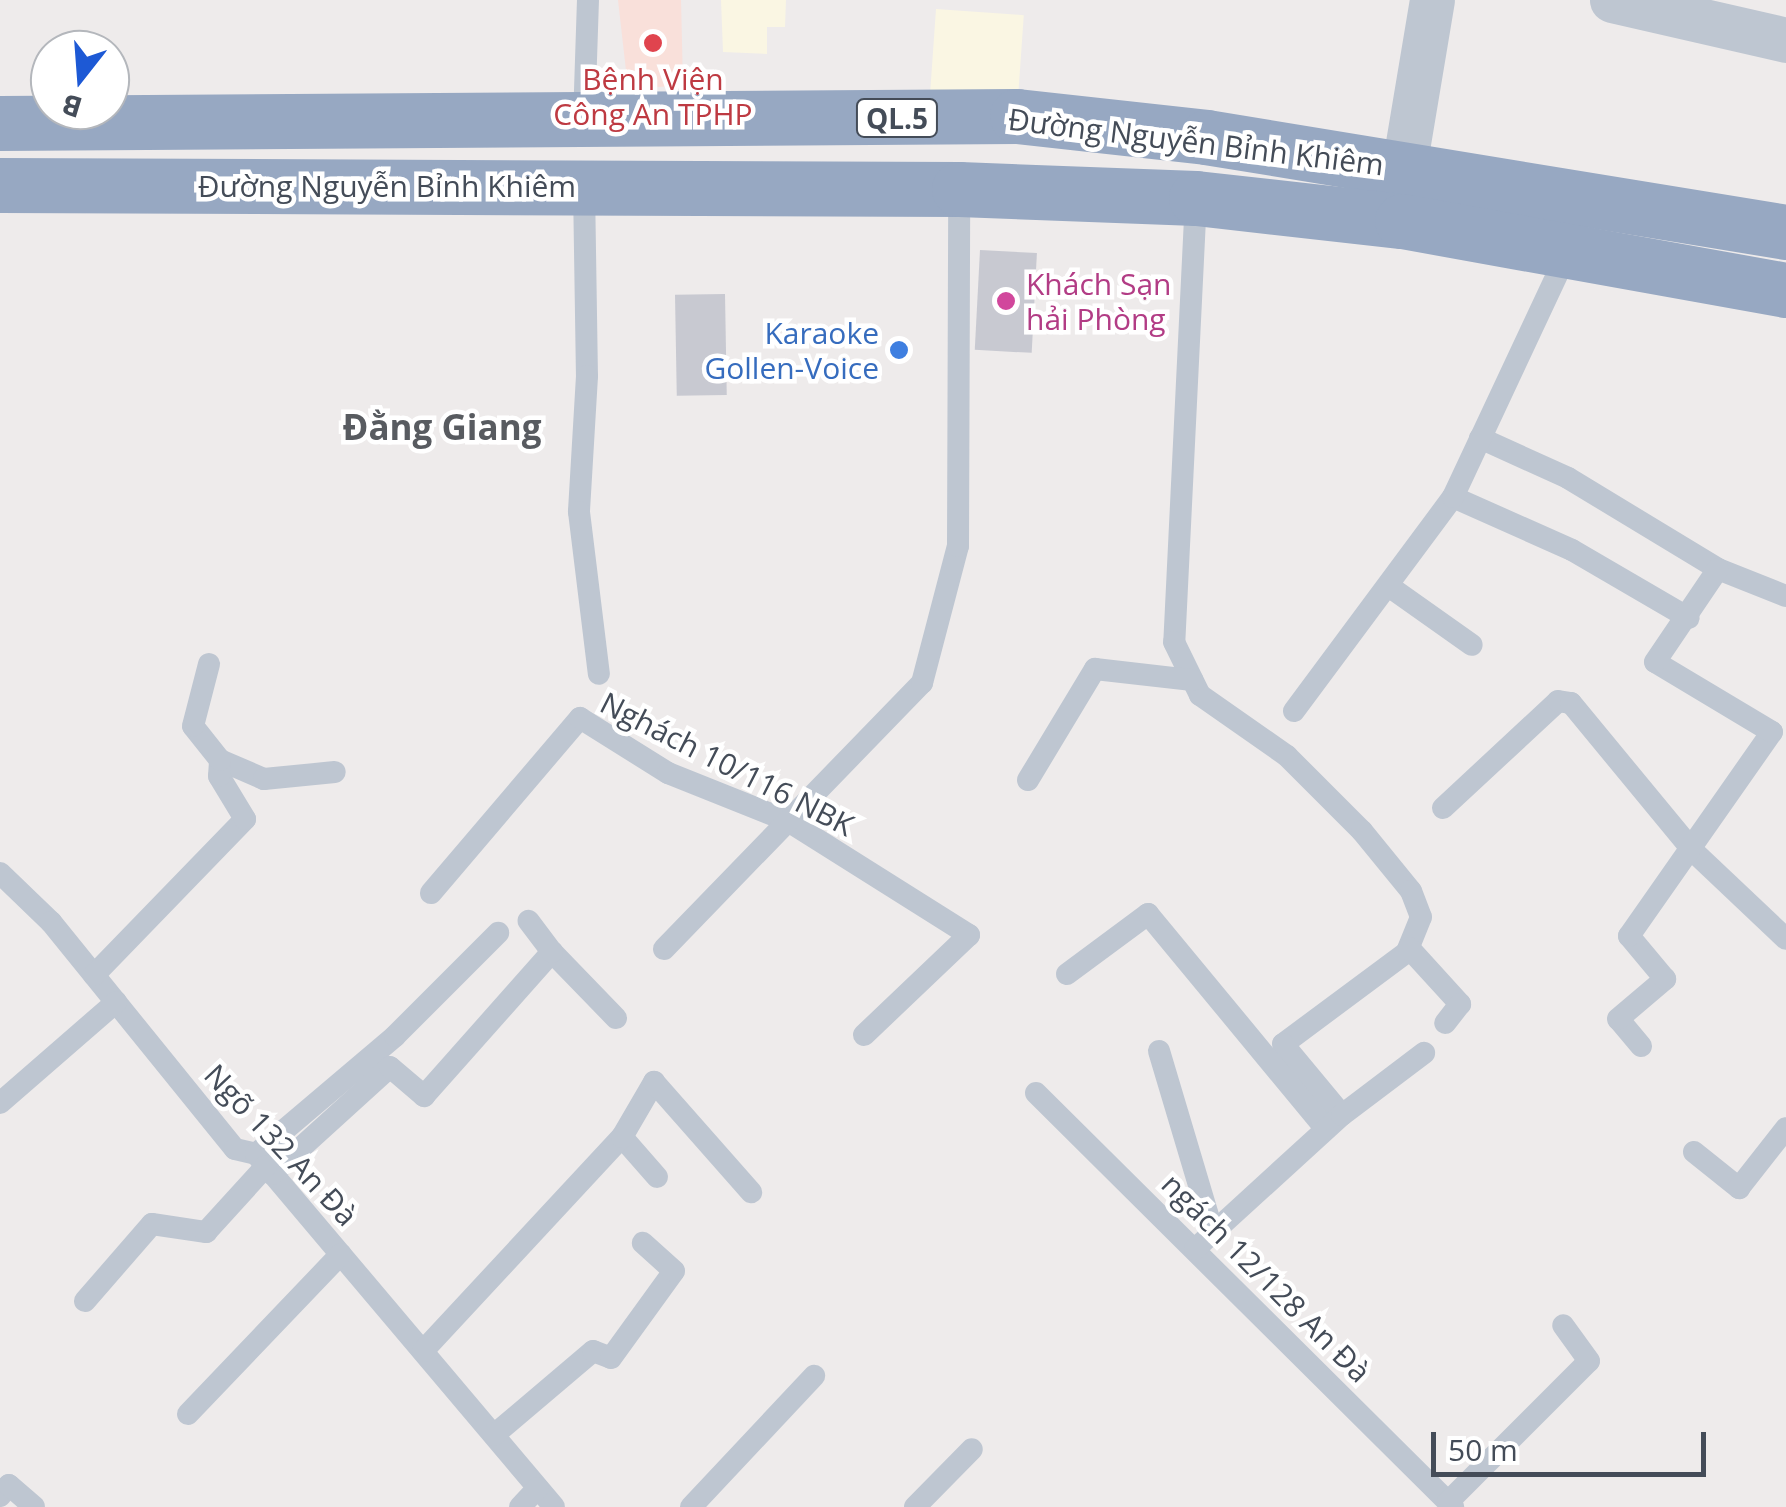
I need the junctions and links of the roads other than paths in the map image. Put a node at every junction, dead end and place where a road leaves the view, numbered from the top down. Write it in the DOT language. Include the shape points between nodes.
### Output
graph roads {
  1 [pos="588,0"];
  2 [pos="1432,0"];
  3 [pos="1612,0"];
  4 [pos="1786,40"];
  5 [pos="0,123"];
  6 [pos="584,124"];
  7 [pos="1404,168"];
  8 [pos="0,184"];
  9 [pos="584,187"];
  10 [pos="960,189"];
  11 [pos="1196,198"];
  12 [pos="1786,232"];
  13 [pos="1568,252"];
  14 [pos="1786,290"];
  15 [pos="1480,438"];
  16 [pos="1454,497"];
  17 [pos="1718,569"];
  18 [pos="1390,586"];
  19 [pos="1786,596"];
  20 [pos="1689,618"];
  21 [pos="1472,645"];
  22 [pos="209,664"];
  23 [pos="600,674"];
  24 [pos="1192,680"];
  25 [pos="1294,711"];
  26 [pos="1779,726"];
  27 [pos="220,760"];
  28 [pos="335,772"];
  29 [pos="1028,780"];
  30 [pos="1443,808"];
  31 [pos="788,821"];
  32 [pos="1692,850"];
  33 [pos="0,873"];
  34 [pos="432,893"];
  35 [pos="528,921"];
  36 [pos="498,933"];
  37 [pos="1786,939"];
  38 [pos="1409,948"];
  39 [pos="664,949"];
  40 [pos="552,952"];
  41 [pos="1067,974"];
  42 [pos="94,976"];
  43 [pos="116,1002"];
  44 [pos="616,1018"];
  45 [pos="1445,1023"];
  46 [pos="864,1035"];
  47 [pos="1641,1046"];
  48 [pos="1159,1052"];
  49 [pos="1424,1053"];
  50 [pos="1036,1093"];
  51 [pos="0,1104"];
  52 [pos="1334,1122"];
  53 [pos="1786,1128"];
  54 [pos="622,1137"];
  55 [pos="1694,1152"];
  56 [pos="265,1165"];
  57 [pos="657,1176"];
  58 [pos="751,1192"];
  59 [pos="1204,1240"];
  60 [pos="643,1244"];
  61 [pos="341,1254"];
  62 [pos="85,1302"];
  63 [pos="1563,1325"];
  64 [pos="423,1352"];
  65 [pos="814,1376"];
  66 [pos="188,1414"];
  67 [pos="494,1435"];
  68 [pos="972,1450"];
  69 [pos="538,1488"];
  70 [pos="4,1490"];
  71 [pos="1450,1505"];
  72 [pos="34,1507"];
  73 [pos="520,1507"];
  74 [pos="554,1507"];
  75 [pos="691,1507"];
  76 [pos="914,1507"];
  1 -- 6 [label="lane"];
  2 -- 7 [label="street"];
  3 -- 4 [label="street"];
  5 -- 6 [label="highway, Đường Nguyễn Bỉnh Khiêm / QL.5"];
  6 -- 7 [label="highway, Đường Nguyễn Bỉnh Khiêm / QL.5" via="1017,116"];
  7 -- 12 [label="highway, Đường Nguyễn Bỉnh Khiêm / QL.5"];
  8 -- 9 [label="highway, Đường Nguyễn Bỉnh Khiêm"];
  9 -- 10 [label="highway, Đường Nguyễn Bỉnh Khiêm"];
  9 -- 23 [label="lane" via="586,376 578,512"];
  10 -- 11 [label="highway, Đường Nguyễn Bỉnh Khiêm"];
  10 -- 31 [label="lane" via="958,546 922,683"];
  11 -- 13 [label="highway, Đường Nguyễn Bỉnh Khiêm" via="1402,221"];
  11 -- 24 [label="lane" via="1174,642"];
  13 -- 14 [label="highway, Đường Nguyễn Bỉnh Khiêm"];
  13 -- 15 [label="lane"];
  15 -- 16 [label="lane"];
  15 -- 17 [label="lane" via="1568,478"];
  16 -- 18 [label="lane"];
  16 -- 20 [label="lane" via="1572,550"];
  17 -- 19 [label="lane"];
  17 -- 20 [label="lane"];
  18 -- 21 [label="lane"];
  18 -- 25 [label="lane"];
  20 -- 26 [label="lane" via="1655,662"];
  22 -- 27 [label="lane" via="192,726"];
  24 -- 29 [label="lane" via="1095,669"];
  24 -- 38 [label="lane" via="1200,696 1287,756 1411,890 1421,916"];
  26 -- 32 [label="lane"];
  27 -- 28 [label="lane" via="264,778"];
  27 -- 42 [label="lane" via="219,776 245,819"];
  30 -- 32 [label="lane" via="1558,701 1570,703"];
  31 -- 34 [label="lane, Nghách 10/116 NBK" via="668,773 580,718"];
  31 -- 39 [label="lane"];
  31 -- 46 [label="lane, Nghách 10/116 NBK" via="969,935"];
  32 -- 37 [label="lane"];
  32 -- 47 [label="lane" via="1629,936 1665,979 1618,1019"];
  33 -- 42 [label="lane, Ngõ 132 An Đà"];
  35 -- 40 [label="lane"];
  36 -- 56 [label="lane"];
  38 -- 45 [label="lane" via="1460,1004"];
  38 -- 52 [label="lane" via="1371,984 1282,1044"];
  40 -- 44 [label="lane"];
  40 -- 56 [label="lane" via="424,1096 390,1067"];
  41 -- 52 [label="lane" via="1148,914"];
  42 -- 43 [label="lane, Ngõ 132 An Đà"];
  43 -- 51 [label="lane"];
  43 -- 56 [label="lane, Ngõ 132 An Đà" via="234,1149"];
  48 -- 59 [label="lane"];
  49 -- 52 [label="lane"];
  50 -- 59 [label="lane, ngách 12/128 An Đà"];
  52 -- 59 [label="lane"];
  53 -- 55 [label="lane" via="1739,1188"];
  54 -- 57 [label="lane"];
  54 -- 58 [label="lane" via="654,1082"];
  54 -- 64 [label="lane"];
  56 -- 61 [label="lane, Ngõ 132 An Đà"];
  56 -- 62 [label="lane" via="206,1232 152,1224"];
  59 -- 71 [label="lane, ngách 12/128 An Đà"];
  60 -- 67 [label="lane" via="674,1271 612,1358 593,1351"];
  61 -- 64 [label="lane, Ngõ 132 An Đà"];
  61 -- 66 [label="lane"];
  63 -- 71 [label="lane" via="1589,1361"];
  64 -- 67 [label="lane, Ngõ 132 An Đà"];
  65 -- 75 [label="lane"];
  67 -- 69 [label="lane, Ngõ 132 An Đà"];
  68 -- 76 [label="lane"];
  69 -- 73 [label="lane"];
  69 -- 74 [label="lane, Ngõ 132 An Đà"];
  70 -- 72 [label="lane"];
}
